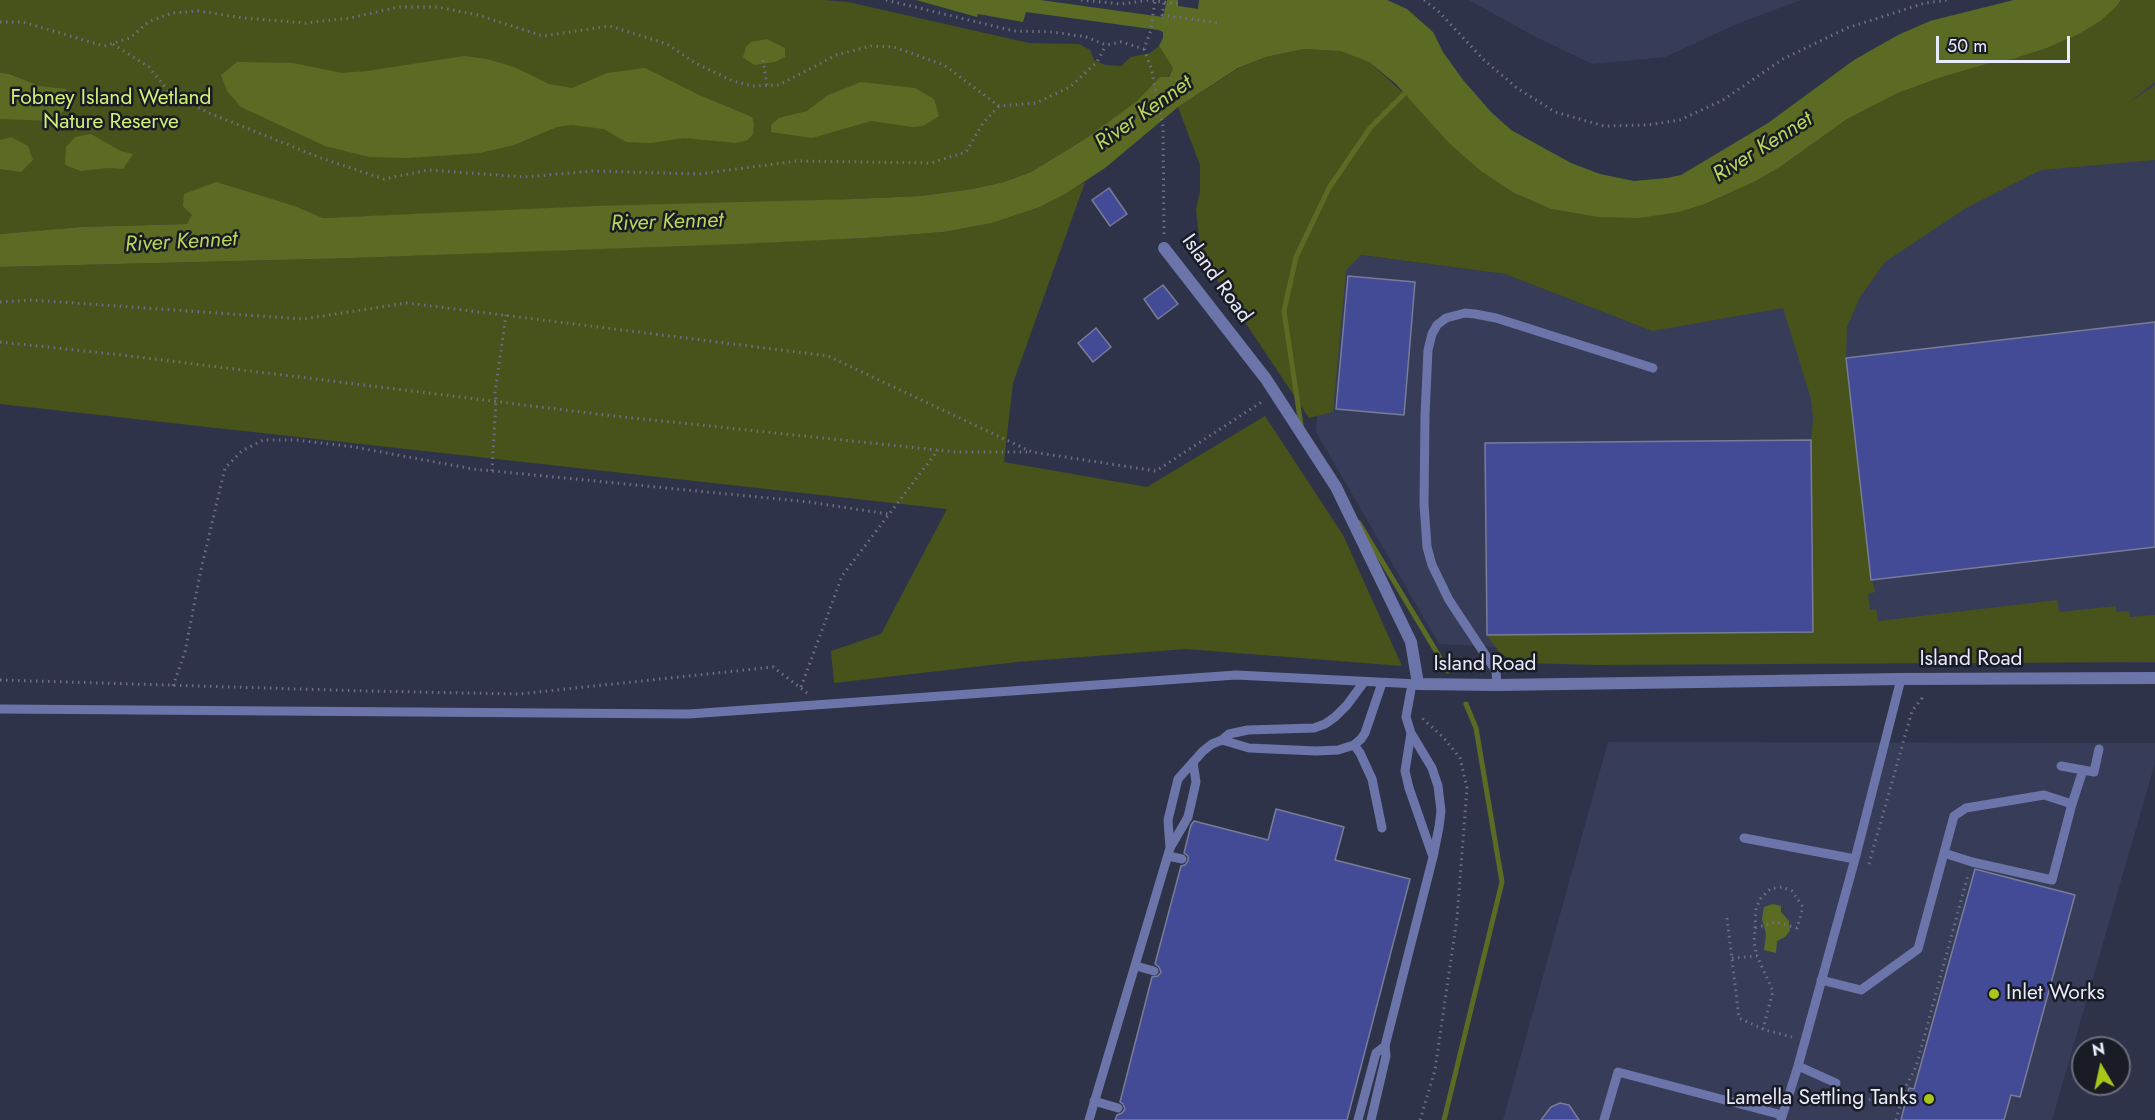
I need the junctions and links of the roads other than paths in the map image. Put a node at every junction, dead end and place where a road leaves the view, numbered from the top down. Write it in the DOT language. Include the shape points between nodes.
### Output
graph roads {
  1 [pos="1164,248"];
  2 [pos="1653,368"];
  3 [pos="2155,678"];
  4 [pos="1901,679"];
  5 [pos="1364,682"];
  6 [pos="1382,683"];
  7 [pos="1415,684"];
  8 [pos="1497,686"];
  9 [pos="0,709"];
  10 [pos="1411,733"];
  11 [pos="1222,741"];
  12 [pos="1354,745"];
  13 [pos="2098,749"];
  14 [pos="1193,762"];
  15 [pos="2061,766"];
  16 [pos="2083,770"];
  17 [pos="2072,804"];
  18 [pos="1382,828"];
  19 [pos="1744,838"];
  20 [pos="1169,852"];
  21 [pos="1944,853"];
  22 [pos="1433,857"];
  23 [pos="1182,859"];
  24 [pos="1855,860"];
  25 [pos="1136,966"];
  26 [pos="1154,971"];
  27 [pos="1821,980"];
  28 [pos="1385,1046"];
  29 [pos="1798,1066"];
  30 [pos="1836,1083"];
  31 [pos="1094,1101"];
  32 [pos="1118,1108"];
  33 [pos="1782,1117"];
  34 [pos="1089,1120"];
  35 [pos="1358,1120"];
  36 [pos="1371,1120"];
  37 [pos="1604,1120"];
  1 -- 7 [label="street, Island Road" via="1275,393 1336,487 1411,642"];
  2 -- 8 [label="lane" via="1475,314 1446,318 1432,334 1425,415 1424,504 1428,547 1449,600 1496,671"];
  3 -- 4 [label="street, Island Road"];
  4 -- 8 [label="street, Island Road"];
  4 -- 24 [label="lane"];
  5 -- 6 [label="lane"];
  5 -- 9 [label="lane" via="1236,675 689,714"];
  5 -- 11 [label="lane" via="1325,724 1314,728 1248,730 1229,734"];
  6 -- 7 [label="lane"];
  6 -- 12 [label="lane" via="1365,733"];
  7 -- 8 [label="street, Island Road"];
  7 -- 10 [label="lane" via="1406,709"];
  10 -- 22 [label="lane" via="1405,771"];
  10 -- 22 [label="lane" via="1438,786 1440,811"];
  11 -- 12 [label="lane" via="1249,748 1316,752"];
  11 -- 14 [label="lane" via="1212,744"];
  12 -- 18 [label="lane" via="1372,779"];
  13 -- 16 [label="lane" via="2094,772"];
  14 -- 20 [label="lane" via="1196,782 1188,817"];
  14 -- 20 [label="lane" via="1178,779 1168,820"];
  15 -- 16 [label="lane"];
  16 -- 17 [label="lane"];
  17 -- 21 [label="lane" via="2044,795 1966,808 1954,816"];
  17 -- 21 [label="lane" via="2052,880"];
  19 -- 24 [label="lane"];
  20 -- 23 [label="lane"];
  20 -- 25 [label="lane"];
  21 -- 27 [label="lane" via="1918,949 1861,990"];
  22 -- 28 [label="lane"];
  24 -- 27 [label="lane"];
  25 -- 26 [label="lane"];
  25 -- 31 [label="lane"];
  27 -- 29 [label="lane"];
  28 -- 35 [label="lane" via="1377,1053"];
  28 -- 36 [label="lane"];
  29 -- 30 [label="lane"];
  29 -- 33 [label="lane"];
  31 -- 32 [label="lane"];
  31 -- 34 [label="lane"];
  33 -- 37 [label="lane" via="1618,1072"];
}
